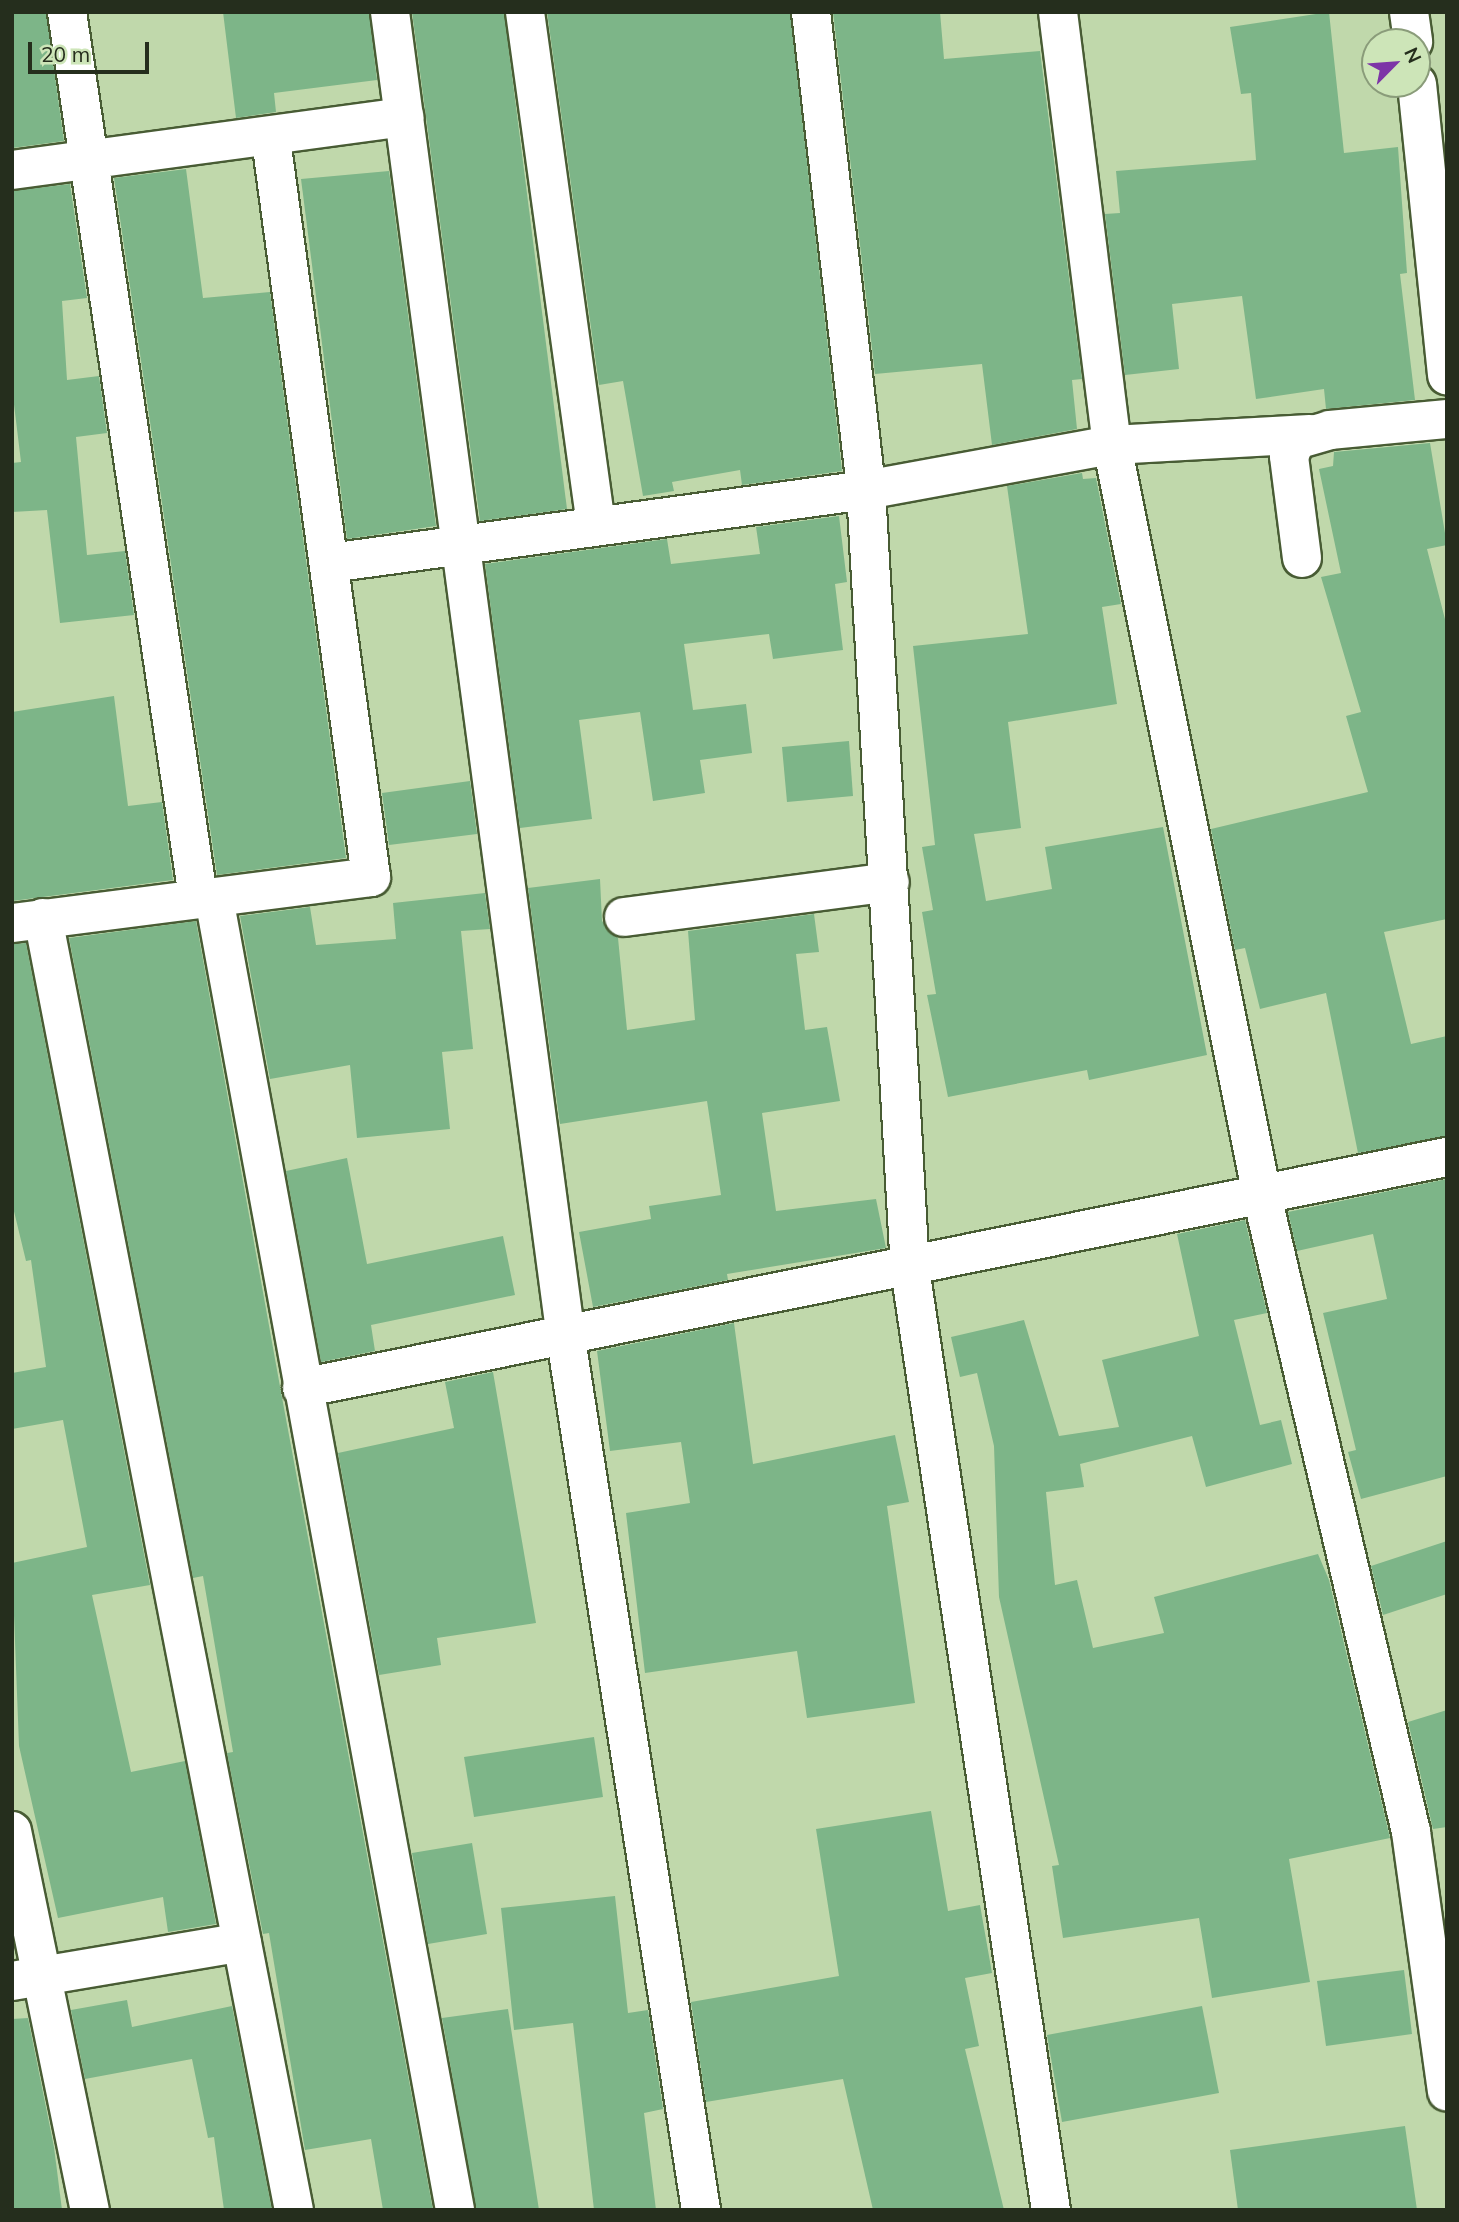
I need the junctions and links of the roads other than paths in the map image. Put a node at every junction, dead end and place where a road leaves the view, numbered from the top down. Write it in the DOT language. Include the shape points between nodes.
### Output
graph roads {
  1 [pos="67,12"];
  2 [pos="390,12"];
  3 [pos="524,12"];
  4 [pos="811,12"];
  5 [pos="1058,12"];
  6 [pos="1418,98"];
  7 [pos="404,117"];
  8 [pos="271,139"];
  9 [pos="92,162"];
  10 [pos="12,170"];
  11 [pos="1447,375"];
  12 [pos="1447,419"];
  13 [pos="1310,434"];
  14 [pos="1112,445"];
  15 [pos="866,490"];
  16 [pos="596,525"];
  17 [pos="461,543"];
  18 [pos="1302,558"];
  19 [pos="330,563"];
  20 [pos="890,882"];
  21 [pos="206,898"];
  22 [pos="624,917"];
  23 [pos="28,920"];
  24 [pos="1447,1157"];
  25 [pos="1262,1196"];
  26 [pos="910,1269"];
  27 [pos="566,1339"];
  28 [pos="302,1388"];
  29 [pos="12,1831"];
  30 [pos="242,1942"];
  31 [pos="28,1980"];
  32 [pos="1447,2092"];
  33 [pos="90,2210"];
  34 [pos="294,2210"];
  35 [pos="455,2210"];
  36 [pos="701,2210"];
  37 [pos="1051,2210"];
  1 -- 9 [label="street"];
  2 -- 7 [label="street"];
  3 -- 16 [label="street"];
  4 -- 15 [label="street"];
  5 -- 14 [label="street"];
  6 -- 11 [label="street"];
  7 -- 8 [label="street"];
  7 -- 17 [label="street"];
  8 -- 9 [label="street"];
  8 -- 19 [label="street"];
  9 -- 10 [label="street"];
  9 -- 21 [label="street"];
  12 -- 13 [label="street"];
  13 -- 14 [label="street"];
  13 -- 18 [label="street" via="1296,440 1289,456"];
  14 -- 15 [label="street"];
  14 -- 25 [label="street"];
  15 -- 16 [label="street"];
  15 -- 20 [label="street"];
  16 -- 17 [label="street"];
  17 -- 19 [label="street"];
  17 -- 27 [label="street"];
  19 -- 21 [label="street" via="371,877"];
  20 -- 22 [label="street"];
  20 -- 26 [label="street"];
  21 -- 23 [label="street"];
  21 -- 28 [label="street"];
  23 -- 30 [label="street"];
  24 -- 25 [label="street"];
  25 -- 26 [label="street"];
  25 -- 32 [label="street" via="1411,1832"];
  26 -- 27 [label="street"];
  26 -- 37 [label="street"];
  27 -- 28 [label="street"];
  27 -- 36 [label="street"];
  28 -- 35 [label="street"];
  29 -- 31 [label="street"];
  30 -- 31 [label="street"];
  30 -- 34 [label="street"];
  31 -- 33 [label="street"];
}
